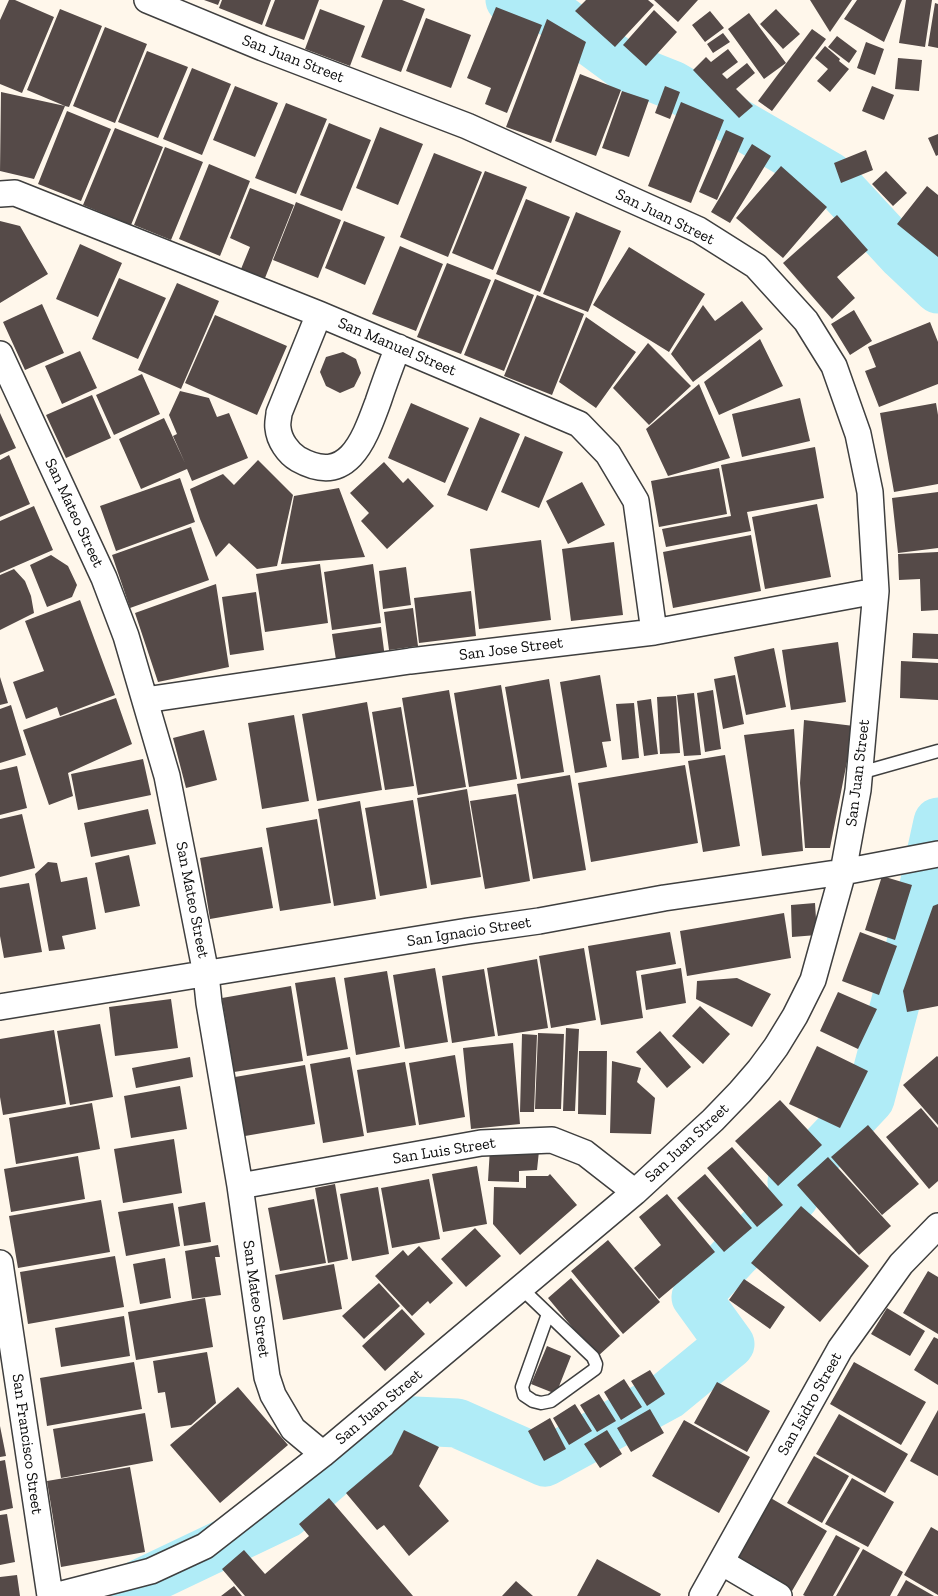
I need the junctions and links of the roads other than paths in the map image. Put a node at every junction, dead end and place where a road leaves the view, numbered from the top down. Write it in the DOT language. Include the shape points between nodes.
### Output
graph roads {
  1 [pos="146,0"];
  2 [pos="0,194"];
  3 [pos="319,314"];
  4 [pos="398,347"];
  5 [pos="0,354"];
  6 [pos="876,592"];
  7 [pos="654,632"];
  8 [pos="146,700"];
  9 [pos="938,750"];
  10 [pos="860,773"];
  11 [pos="927,857"];
  12 [pos="843,872"];
  13 [pos="206,974"];
  14 [pos="0,1007"];
  15 [pos="240,1186"];
  16 [pos="635,1192"];
  17 [pos="938,1226"];
  18 [pos="0,1263"];
  19 [pos="521,1288"];
  20 [pos="548,1314"];
  21 [pos="323,1454"];
  22 [pos="721,1562"];
  23 [pos="50,1596"];
  24 [pos="54,1596"];
  25 [pos="702,1596"];
  26 [pos="779,1596"];
  1 -- 6 [label="street, San Juan Street" via="467,126 699,230 756,266 806,320 834,366 858,434 870,492"];
  2 -- 3 [label="street, San Manuel Street" via="15,193"];
  3 -- 4 [label="street, San Manuel Street"];
  3 -- 4 [label="street" via="279,413 278,428 283,444 294,457 311,466 326,468 343,463 356,450 366,436"];
  4 -- 7 [label="street, San Manuel Street" via="579,424 608,454 636,501"];
  5 -- 8 [label="street, San Mateo Street" via="104,578"];
  6 -- 7 [label="street, San Jose Street"];
  6 -- 10 [label="street, San Juan Street"];
  7 -- 8 [label="street, San Jose Street" via="410,660"];
  8 -- 13 [label="street, San Mateo Street" via="167,776"];
  9 -- 10 [label="lane"];
  10 -- 12 [label="street, San Juan Street"];
  11 -- 12 [label="street, San Ignacio Street"];
  12 -- 13 [label="street, San Ignacio Street" via="664,898"];
  12 -- 16 [label="street, San Juan Street" via="813,980 776,1047 720,1113"];
  13 -- 14 [label="street, San Ignacio Street"];
  13 -- 15 [label="street, San Mateo Street"];
  15 -- 16 [label="street, San Luis Street" via="481,1143 552,1140 584,1153"];
  15 -- 21 [label="street, San Mateo Street" via="267,1376 273,1395 293,1429"];
  16 -- 19 [label="street, San Juan Street"];
  17 -- 22 [label="street, San Isidro Street" via="901,1264 840,1349"];
  18 -- 23 [label="street, San Francisco Street"];
  19 -- 20 [label="lane"];
  19 -- 21 [label="street, San Juan Street"];
  20 -- 20 [label="lane" via="596,1364 595,1369 551,1401 541,1403 524,1395 522,1387"];
  21 -- 24 [label="street, San Juan Street" via="205,1546 151,1571"];
  22 -- 25 [label="street, San Isidro Street"];
  22 -- 26 [label="street"];
}
